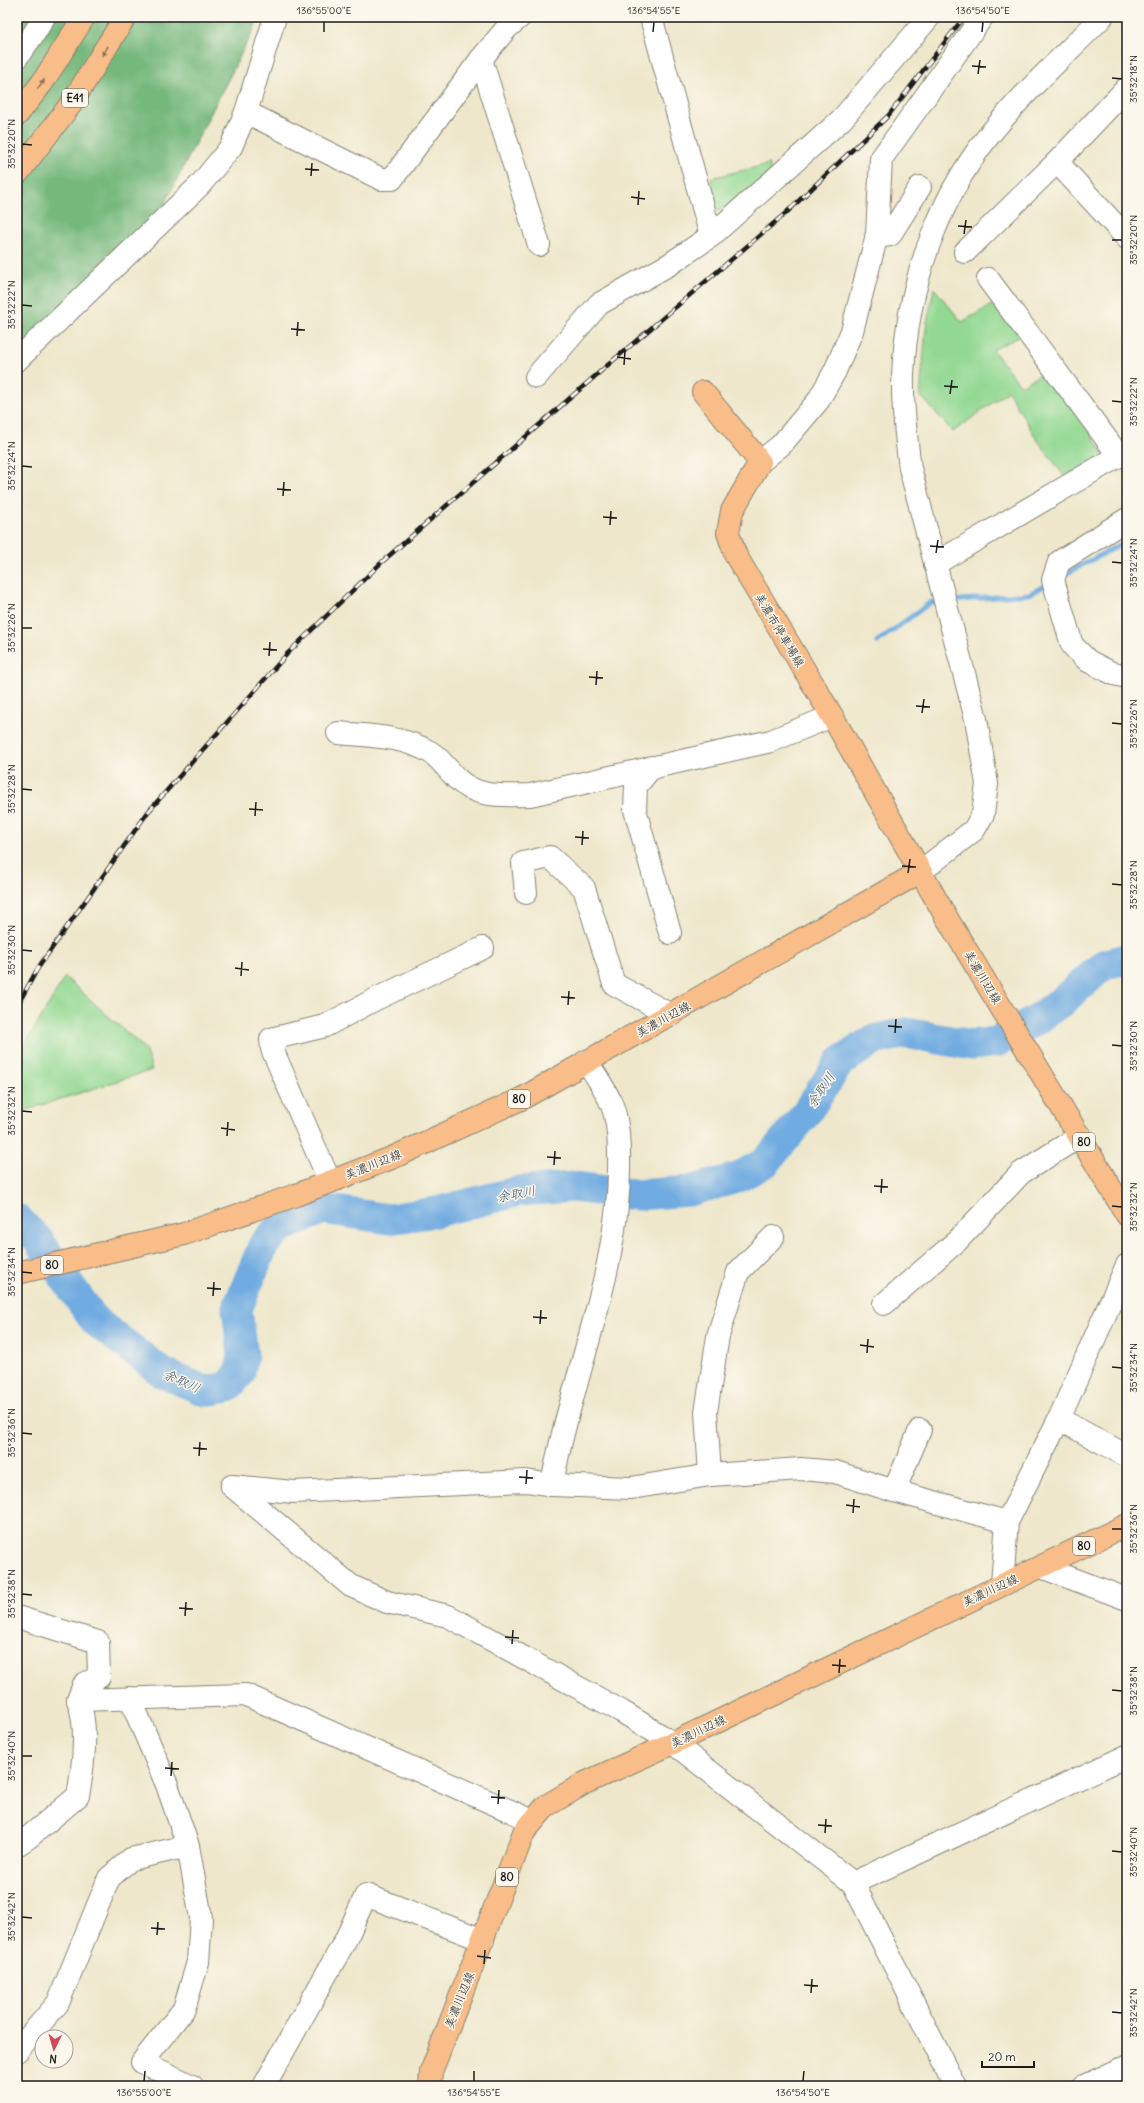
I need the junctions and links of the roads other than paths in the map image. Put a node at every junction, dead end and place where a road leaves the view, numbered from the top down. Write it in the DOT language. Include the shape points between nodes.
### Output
graph roads {
  1 [pos="44,17"];
  2 [pos="84,17"];
  3 [pos="125,17"];
  4 [pos="275,17"];
  5 [pos="520,17"];
  6 [pos="651,17"];
  7 [pos="928,17"];
  8 [pos="982,17"];
  9 [pos="1102,17"];
  10 [pos="17,57"];
  11 [pos="481,59"];
  12 [pos="1127,88"];
  13 [pos="246,112"];
  14 [pos="17,115"];
  15 [pos="1057,162"];
  16 [pos="17,174"];
  17 [pos="920,187"];
  18 [pos="711,236"];
  19 [pos="876,237"];
  20 [pos="1127,238"];
  21 [pos="539,245"];
  22 [pos="966,252"];
  23 [pos="988,279"];
  24 [pos="17,360"];
  25 [pos="536,376"];
  26 [pos="703,392"];
  27 [pos="1123,454"];
  28 [pos="760,462"];
  29 [pos="1127,520"];
  30 [pos="935,564"];
  31 [pos="1127,677"];
  32 [pos="832,716"];
  33 [pos="338,733"];
  34 [pos="652,767"];
  35 [pos="920,872"];
  36 [pos="526,893"];
  37 [pos="670,933"];
  38 [pos="483,948"];
  39 [pos="671,1015"];
  40 [pos="586,1061"];
  41 [pos="1080,1136"];
  42 [pos="330,1182"];
  43 [pos="1127,1214"];
  44 [pos="773,1237"];
  45 [pos="1127,1265"];
  46 [pos="17,1273"];
  47 [pos="884,1304"];
  48 [pos="1059,1419"];
  49 [pos="920,1430"];
  50 [pos="1127,1456"];
  51 [pos="710,1475"];
  52 [pos="552,1485"];
  53 [pos="894,1491"];
  54 [pos="1007,1522"];
  55 [pos="1127,1525"];
  56 [pos="1041,1567"];
  57 [pos="1002,1584"];
  58 [pos="1127,1599"];
  59 [pos="17,1617"];
  60 [pos="130,1698"];
  61 [pos="78,1700"];
  62 [pos="673,1743"];
  63 [pos="1127,1756"];
  64 [pos="533,1821"];
  65 [pos="17,1845"];
  66 [pos="188,1846"];
  67 [pos="853,1883"];
  68 [pos="483,1940"];
  69 [pos="17,2051"];
  70 [pos="1127,2066"];
  71 [pos="192,2086"];
  72 [pos="264,2086"];
  73 [pos="430,2086"];
  74 [pos="955,2086"];
  75 [pos="1083,2086"];
  1 -- 10 [label="street"];
  14 -- 2 [label="main road, one-way" via="42,83"];
  3 -- 16 [label="main road, E41, one-way" via="71,104"];
  4 -- 13 [label="street"];
  5 -- 11 [label="street" via="506,29"];
  6 -- 18 [label="street"];
  7 -- 18 [label="street" via="842,119"];
  8 -- 19 [label="street" via="881,159"];
  9 -- 30 [label="street" via="1001,121 977,152 938,221 919,275 905,350 903,401 914,486"];
  11 -- 13 [label="street" via="392,179 381,178"];
  11 -- 21 [label="street"];
  12 -- 15 [label="street"];
  13 -- 24 [label="street" via="231,147 200,185"];
  15 -- 20 [label="street"];
  15 -- 22 [label="street"];
  17 -- 19 [label="street" via="890,236"];
  18 -- 25 [label="street" via="670,264 599,304"];
  19 -- 28 [label="street" via="852,331 835,370 818,401 781,445"];
  23 -- 27 [label="street"];
  26 -- 28 [label="main road"];
  27 -- 30 [label="street"];
  28 -- 32 [label="main road, 美濃市停車場線" via="732,511 728,533 736,556"];
  29 -- 31 [label="street" via="1059,562 1055,586 1072,645 1088,661 1114,674"];
  30 -- 35 [label="street" via="976,719 986,774 986,800 983,814 974,830"];
  32 -- 34 [label="street" via="771,741"];
  32 -- 35 [label="main road, 美濃市停車場線"];
  33 -- 34 [label="street" via="407,742 431,752 466,788 492,796 530,795"];
  34 -- 37 [label="street" via="636,786 635,810"];
  35 -- 39 [label="main road, 美濃川辺線 / 80"];
  35 -- 41 [label="main road, 美濃川辺線 / 80"];
  36 -- 39 [label="street" via="523,863 550,857 584,888 614,984"];
  38 -- 42 [label="street" via="325,1026 271,1039 272,1049"];
  39 -- 40 [label="main road, 美濃川辺線 / 80"];
  40 -- 42 [label="main road, 美濃川辺線 / 80" via="523,1098 394,1157"];
  40 -- 52 [label="street" via="612,1103 619,1135 618,1207 587,1347 561,1440"];
  41 -- 43 [label="main road, 美濃川辺線 / 80"];
  41 -- 47 [label="street" via="1021,1172 957,1241"];
  42 -- 46 [label="main road, 美濃川辺線 / 80" via="204,1228"];
  44 -- 51 [label="street" via="738,1272 718,1336 706,1412"];
  45 -- 48 [label="street"];
  48 -- 50 [label="street"];
  48 -- 54 [label="street"];
  49 -- 53 [label="street"];
  51 -- 52 [label="street" via="631,1488"];
  51 -- 53 [label="street" via="801,1469 836,1472"];
  52 -- 62 [label="street" via="526,1481 293,1492 232,1486 351,1586 387,1602 448,1616 621,1711"];
  53 -- 54 [label="street"];
  54 -- 57 [label="street"];
  55 -- 56 [label="main road, 美濃川辺線 / 80"];
  56 -- 57 [label="main road, 美濃川辺線 / 80"];
  56 -- 58 [label="street"];
  57 -- 62 [label="main road, 美濃川辺線 / 80"];
  59 -- 61 [label="street" via="98,1642 99,1677 84,1684"];
  60 -- 61 [label="street"];
  60 -- 64 [label="street" via="246,1695"];
  60 -- 66 [label="street" via="167,1785"];
  61 -- 65 [label="street" via="82,1711 83,1766 78,1796"];
  62 -- 64 [label="main road, 美濃川辺線 / 80" via="585,1783 546,1806"];
  62 -- 67 [label="street"];
  63 -- 67 [label="street"];
  64 -- 68 [label="main road, 美濃川辺線 / 80" via="524,1832"];
  66 -- 69 [label="street" via="131,1859 109,1878 58,2003"];
  66 -- 71 [label="street" via="201,1918 198,1962 184,2010 142,2062"];
  67 -- 74 [label="street"];
  68 -- 72 [label="street" via="366,1895 346,1939"];
  68 -- 73 [label="main road, 美濃川辺線 / 80" via="431,2072"];
  70 -- 75 [label="street"];
}
